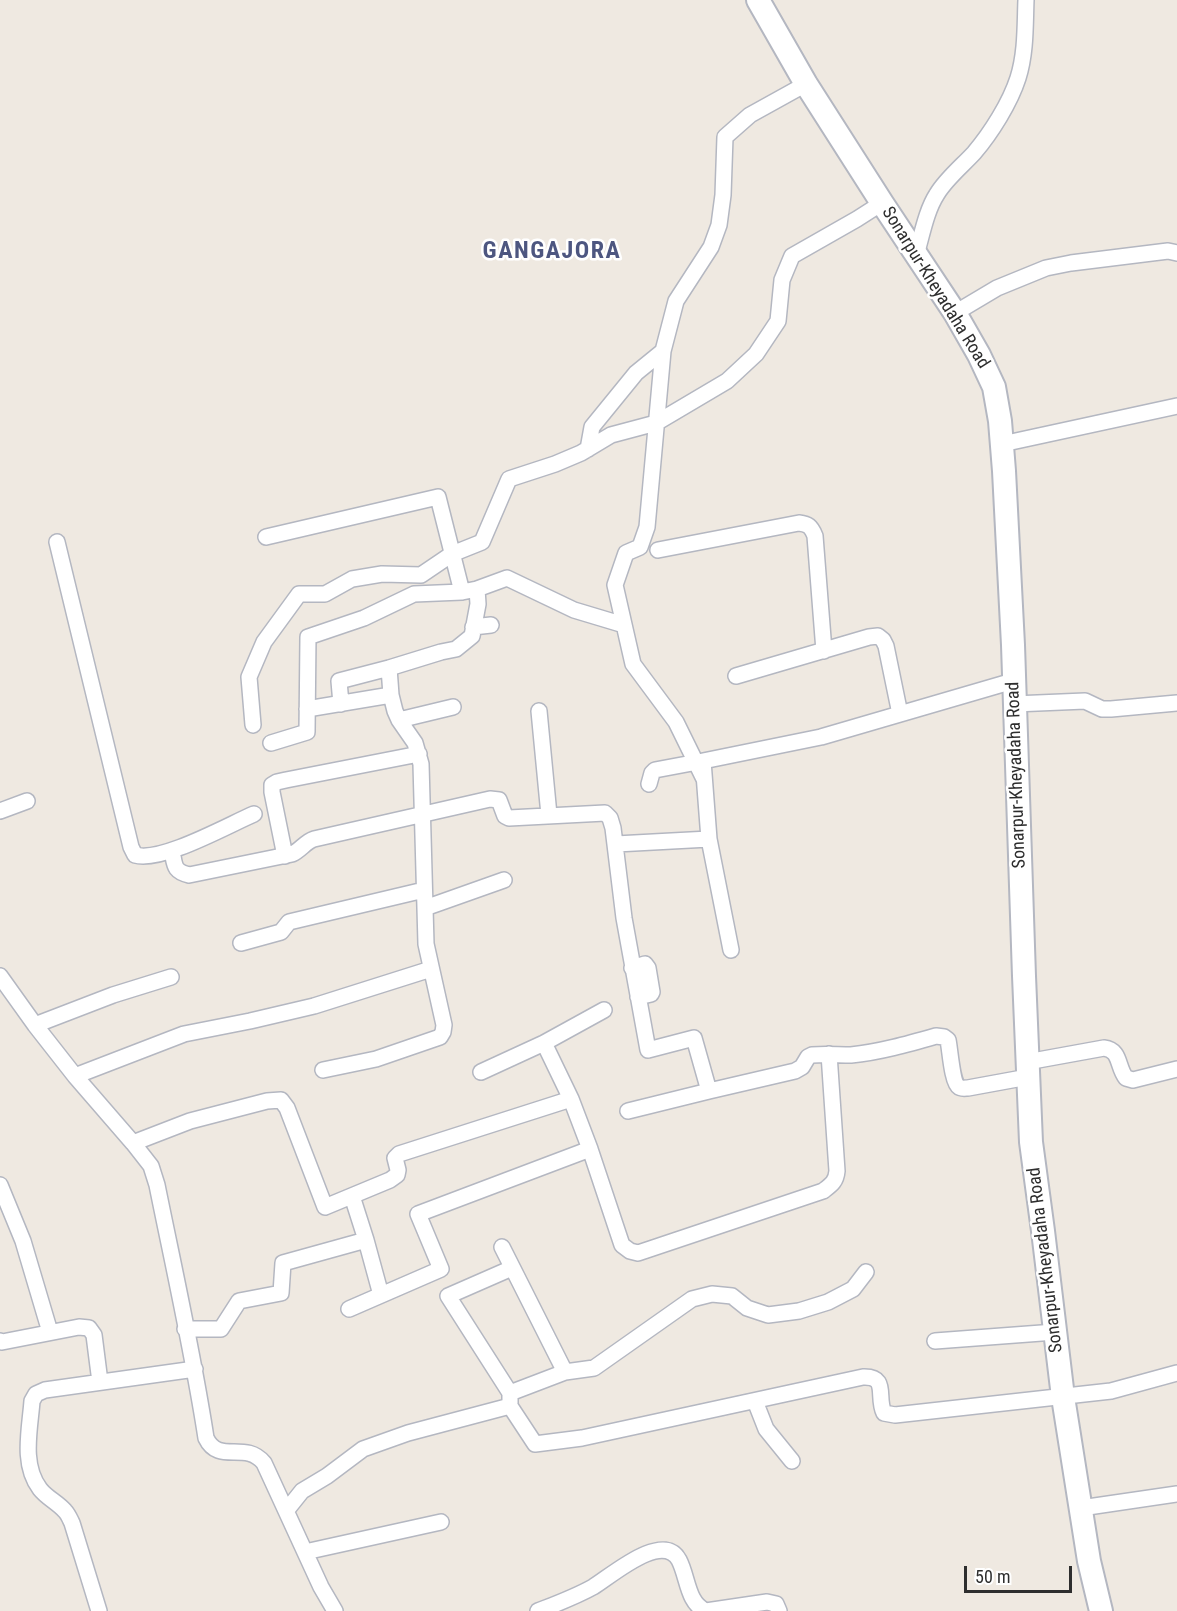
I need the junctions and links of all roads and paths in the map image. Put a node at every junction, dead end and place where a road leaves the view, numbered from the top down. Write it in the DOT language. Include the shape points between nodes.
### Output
graph roads {
  1 [pos="758,0"];
  2 [pos="1026,0"];
  3 [pos="806,84"];
  4 [pos="882,202"];
  5 [pos="1177,253"];
  6 [pos="916,255"];
  7 [pos="954,313"];
  8 [pos="663,351"];
  9 [pos="1177,406"];
  10 [pos="656,423"];
  11 [pos="1002,444"];
  12 [pos="588,449"];
  13 [pos="266,537"];
  14 [pos="57,542"];
  15 [pos="658,550"];
  16 [pos="452,554"];
  17 [pos="469,590"];
  18 [pos="491,625"];
  19 [pos="624,626"];
  20 [pos="473,627"];
  21 [pos="825,651"];
  22 [pos="389,668"];
  23 [pos="736,676"];
  24 [pos="1014,681"];
  25 [pos="391,695"];
  26 [pos="1177,703"];
  27 [pos="340,704"];
  28 [pos="1014,704"];
  29 [pos="453,707"];
  30 [pos="307,709"];
  31 [pos="539,711"];
  32 [pos="900,714"];
  33 [pos="399,720"];
  34 [pos="253,725"];
  35 [pos="271,743"];
  36 [pos="419,754"];
  37 [pos="700,762"];
  38 [pos="649,784"];
  39 [pos="27,801"];
  40 [pos="0,811"];
  41 [pos="254,814"];
  42 [pos="422,814"];
  43 [pos="549,815"];
  44 [pos="709,839"];
  45 [pos="616,844"];
  46 [pos="172,851"];
  47 [pos="285,856"];
  48 [pos="504,880"];
  49 [pos="424,890"];
  50 [pos="424,908"];
  51 [pos="241,943"];
  52 [pos="731,950"];
  53 [pos="431,969"];
  54 [pos="0,976"];
  55 [pos="171,977"];
  56 [pos="604,1010"];
  57 [pos="35,1025"];
  58 [pos="544,1043"];
  59 [pos="829,1054"];
  60 [pos="1028,1069"];
  61 [pos="1177,1069"];
  62 [pos="323,1070"];
  63 [pos="481,1072"];
  64 [pos="75,1076"];
  65 [pos="709,1090"];
  66 [pos="571,1099"];
  67 [pos="628,1111"];
  68 [pos="133,1143"];
  69 [pos="590,1149"];
  70 [pos="0,1185"];
  71 [pos="352,1196"];
  72 [pos="366,1240"];
  73 [pos="502,1247"];
  74 [pos="512,1268"];
  75 [pos="866,1272"];
  76 [pos="381,1295"];
  77 [pos="349,1309"];
  78 [pos="185,1329"];
  79 [pos="50,1332"];
  80 [pos="1055,1332"];
  81 [pos="0,1341"];
  82 [pos="935,1341"];
  83 [pos="195,1369"];
  84 [pos="565,1372"];
  85 [pos="1177,1373"];
  86 [pos="100,1382"];
  87 [pos="1063,1397"];
  88 [pos="510,1399"];
  89 [pos="755,1401"];
  90 [pos="792,1461"];
  91 [pos="1177,1494"];
  92 [pos="1081,1508"];
  93 [pos="286,1511"];
  94 [pos="441,1522"];
  95 [pos="305,1552"];
  96 [pos="99,1611"];
  97 [pos="334,1611"];
  98 [pos="538,1611"];
  99 [pos="706,1611"];
  100 [pos="779,1611"];
  101 [pos="1101,1611"];
  1 -- 3 [label="main road, Sonarpur-Kheyadaha Road"];
  2 -- 6 [label="street" via="1018,79 975,152 937,193"];
  3 -- 4 [label="main road, Sonarpur-Kheyadaha Road"];
  3 -- 8 [label="street" via="750,115 725,137 719,225 711,247 676,301"];
  4 -- 6 [label="main road, Sonarpur-Kheyadaha Road"];
  4 -- 10 [label="street" via="792,256 782,280 778,321 756,354 728,381"];
  5 -- 7 [label="street" via="1168,251 1046,268 997,288"];
  6 -- 7 [label="main road, Sonarpur-Kheyadaha Road"];
  7 -- 11 [label="main road, Sonarpur-Kheyadaha Road" via="994,387"];
  8 -- 10 [label="street"];
  8 -- 12 [label="street" via="636,373 592,427"];
  9 -- 11 [label="street"];
  10 -- 12 [label="street" via="611,435"];
  10 -- 19 [label="street" via="647,527 640,547 626,553 615,585"];
  11 -- 24 [label="main road, Sonarpur-Kheyadaha Road"];
  12 -- 16 [label="street" via="509,479 482,542"];
  13 -- 16 [label="street" via="438,496"];
  14 -- 46 [label="street" via="131,847 135,855 143,857"];
  15 -- 21 [label="street" via="808,524 815,536"];
  16 -- 17 [label="street"];
  16 -- 34 [label="street" via="421,575 382,573 352,579 325,594 299,594 264,642 249,677"];
  17 -- 19 [label="street" via="507,578 574,610"];
  17 -- 20 [label="street" via="478,604"];
  17 -- 30 [label="street" via="414,594 364,618 308,637"];
  18 -- 20 [label="street"];
  19 -- 37 [label="street" via="633,664"];
  20 -- 22 [label="street" via="472,636 456,649"];
  21 -- 23 [label="street"];
  21 -- 32 [label="street" via="869,637 883,639"];
  22 -- 25 [label="street"];
  22 -- 27 [label="street" via="339,681"];
  24 -- 28 [label="main road, Sonarpur-Kheyadaha Road"];
  24 -- 32 [label="street"];
  25 -- 27 [label="street"];
  25 -- 33 [label="street"];
  26 -- 28 [label="street" via="1111,709 1085,701"];
  27 -- 30 [label="street"];
  28 -- 60 [label="main road, Sonarpur-Kheyadaha Road"];
  29 -- 33 [label="street"];
  30 -- 35 [label="street" via="307,732"];
  31 -- 43 [label="street"];
  32 -- 37 [label="street" via="789,744"];
  33 -- 36 [label="street"];
  36 -- 42 [label="street"];
  36 -- 47 [label="street" via="272,785"];
  37 -- 38 [label="street" via="655,770"];
  37 -- 44 [label="street"];
  39 -- 40 [label="street"];
  41 -- 46 [label="street"];
  42 -- 43 [label="street" via="495,799 509,818"];
  42 -- 47 [label="street" via="314,838"];
  42 -- 49 [label="street"];
  43 -- 45 [label="street" via="605,813 610,818"];
  44 -- 45 [label="street"];
  44 -- 52 [label="street"];
  45 -- 65 [label="street" via="624,918 648,1050 694,1038"];
  46 -- 47 [label="street" via="176,868 189,875"];
  48 -- 50 [label="street"];
  49 -- 50 [label="street"];
  49 -- 51 [label="street" via="289,922 281,932"];
  50 -- 53 [label="street"];
  53 -- 62 [label="street" via="444,1025 440,1037 376,1059"];
  53 -- 64 [label="street" via="314,1006 184,1034"];
  54 -- 57 [label="street"];
  55 -- 57 [label="street"];
  56 -- 58 [label="street"];
  57 -- 64 [label="street"];
  58 -- 63 [label="street"];
  58 -- 66 [label="street"];
  59 -- 60 [label="street" via="887,1050 936,1036 948,1040 954,1079 960,1088"];
  59 -- 65 [label="street" via="812,1055 802,1067 787,1074"];
  59 -- 69 [label="street" via="837,1171 832,1185 823,1191 638,1253 622,1245"];
  60 -- 61 [label="street" via="1104,1048 1116,1053 1126,1078 1133,1080"];
  60 -- 80 [label="main road, Sonarpur-Kheyadaha Road" via="1031,1142"];
  64 -- 68 [label="street"];
  65 -- 67 [label="street"];
  66 -- 69 [label="street"];
  66 -- 71 [label="street" via="399,1154 395,1158 396,1175"];
  68 -- 71 [label="street" via="190,1121 281,1100 325,1207"];
  68 -- 78 [label="street" via="151,1166 157,1185"];
  69 -- 76 [label="street" via="418,1214 441,1269"];
  70 -- 79 [label="street" via="23,1241"];
  71 -- 72 [label="street"];
  72 -- 76 [label="street"];
  72 -- 78 [label="street" via="283,1263 281,1293 239,1301 221,1329"];
  73 -- 74 [label="street"];
  74 -- 84 [label="street"];
  74 -- 88 [label="street" via="448,1296"];
  75 -- 84 [label="street" via="853,1289 828,1302 768,1316 747,1308 732,1296 712,1294 692,1299 594,1368"];
  76 -- 77 [label="street"];
  78 -- 83 [label="street"];
  79 -- 81 [label="street"];
  79 -- 86 [label="street" via="89,1328 94,1335"];
  80 -- 82 [label="street"];
  80 -- 87 [label="main road, Sonarpur-Kheyadaha Road"];
  83 -- 86 [label="street"];
  83 -- 93 [label="street" via="210,1446 259,1456"];
  84 -- 88 [label="street"];
  85 -- 87 [label="street" via="1111,1391"];
  86 -- 96 [label="street" via="36,1394 32,1401 28,1459 39,1487 72,1523"];
  87 -- 89 [label="street" via="895,1416 884,1413 880,1384 870,1377"];
  87 -- 92 [label="main road, Sonarpur-Kheyadaha Road"];
  88 -- 89 [label="street" via="535,1444 582,1438"];
  88 -- 93 [label="street" via="363,1449 302,1491"];
  89 -- 90 [label="street" via="766,1429"];
  91 -- 92 [label="street"];
  92 -- 101 [label="main road, Sonarpur-Kheyadaha Road"];
  93 -- 95 [label="street"];
  94 -- 95 [label="street"];
  95 -- 97 [label="street"];
  98 -- 99 [label="street" via="595,1586 638,1557 669,1550 679,1560 694,1601"];
  99 -- 100 [label="street" via="767,1602 776,1604"];
}
